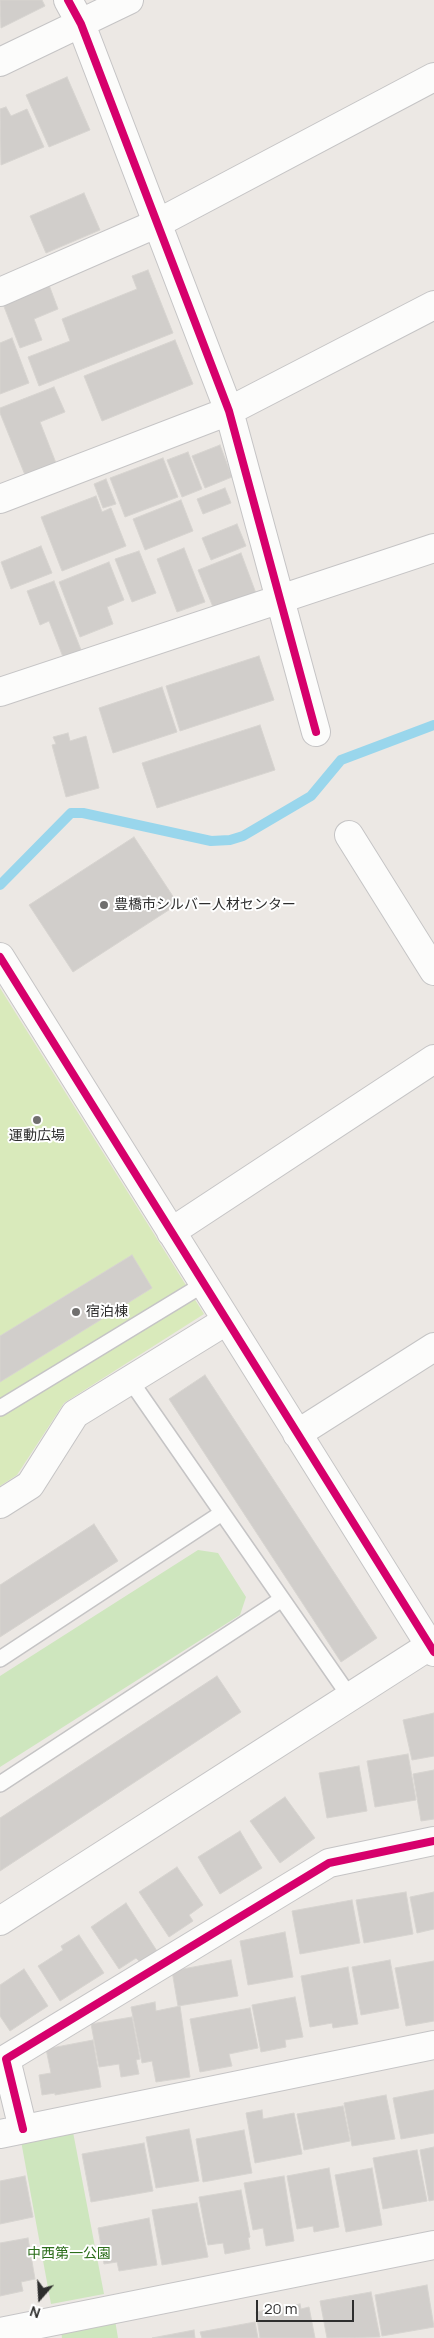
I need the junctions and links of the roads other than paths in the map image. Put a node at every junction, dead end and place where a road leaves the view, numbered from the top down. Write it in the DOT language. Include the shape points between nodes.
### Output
graph roads {
  1 [pos="68,0"];
  2 [pos="130,0"];
  3 [pos="80,24"];
  4 [pos="0,62"];
  5 [pos="434,77"];
  6 [pos="158,223"];
  7 [pos="0,292"];
  8 [pos="434,305"];
  9 [pos="229,411"];
  10 [pos="0,499"];
  11 [pos="434,548"];
  12 [pos="280,598"];
  13 [pos="0,692"];
  14 [pos="316,732"];
  15 [pos="349,835"];
  16 [pos="0,956"];
  17 [pos="434,971"];
  18 [pos="434,1059"];
  19 [pos="170,1232"];
  20 [pos="204,1284"];
  21 [pos="226,1321"];
  22 [pos="434,1347"];
  23 [pos="130,1380"];
  24 [pos="0,1408"];
  25 [pos="297,1434"];
  26 [pos="0,1504"];
  27 [pos="222,1513"];
  28 [pos="282,1599"];
  29 [pos="432,1647"];
  30 [pos="0,1659"];
  31 [pos="350,1697"];
  32 [pos="0,1784"];
  33 [pos="434,1841"];
  34 [pos="0,1921"];
  35 [pos="434,2045"];
  36 [pos="11,2131"];
  37 [pos="434,2245"];
  38 [pos="0,2332"];
  1 -- 3 [label="street"];
  2 -- 3 [label="street"];
  3 -- 4 [label="street"];
  3 -- 6 [label="street"];
  5 -- 6 [label="street"];
  6 -- 7 [label="street"];
  6 -- 9 [label="street"];
  8 -- 9 [label="street"];
  9 -- 10 [label="street"];
  9 -- 12 [label="street"];
  11 -- 12 [label="street"];
  12 -- 13 [label="street"];
  12 -- 14 [label="street"];
  15 -- 17 [label="street"];
  16 -- 19 [label="street"];
  18 -- 19 [label="street"];
  19 -- 20 [label="street"];
  20 -- 21 [label="street"];
  20 -- 24 [label="lane"];
  21 -- 23 [label="street"];
  21 -- 25 [label="street"];
  22 -- 25 [label="street"];
  23 -- 26 [label="street" via="75,1414 30,1485"];
  23 -- 27 [label="lane"];
  25 -- 29 [label="street"];
  27 -- 28 [label="lane"];
  27 -- 30 [label="lane"];
  28 -- 31 [label="lane"];
  28 -- 32 [label="lane"];
  29 -- 31 [label="street"];
  31 -- 34 [label="street"];
  33 -- 36 [label="street" via="329,1863 6,2059"];
  35 -- 36 [label="street"];
  37 -- 38 [label="street"];
}
